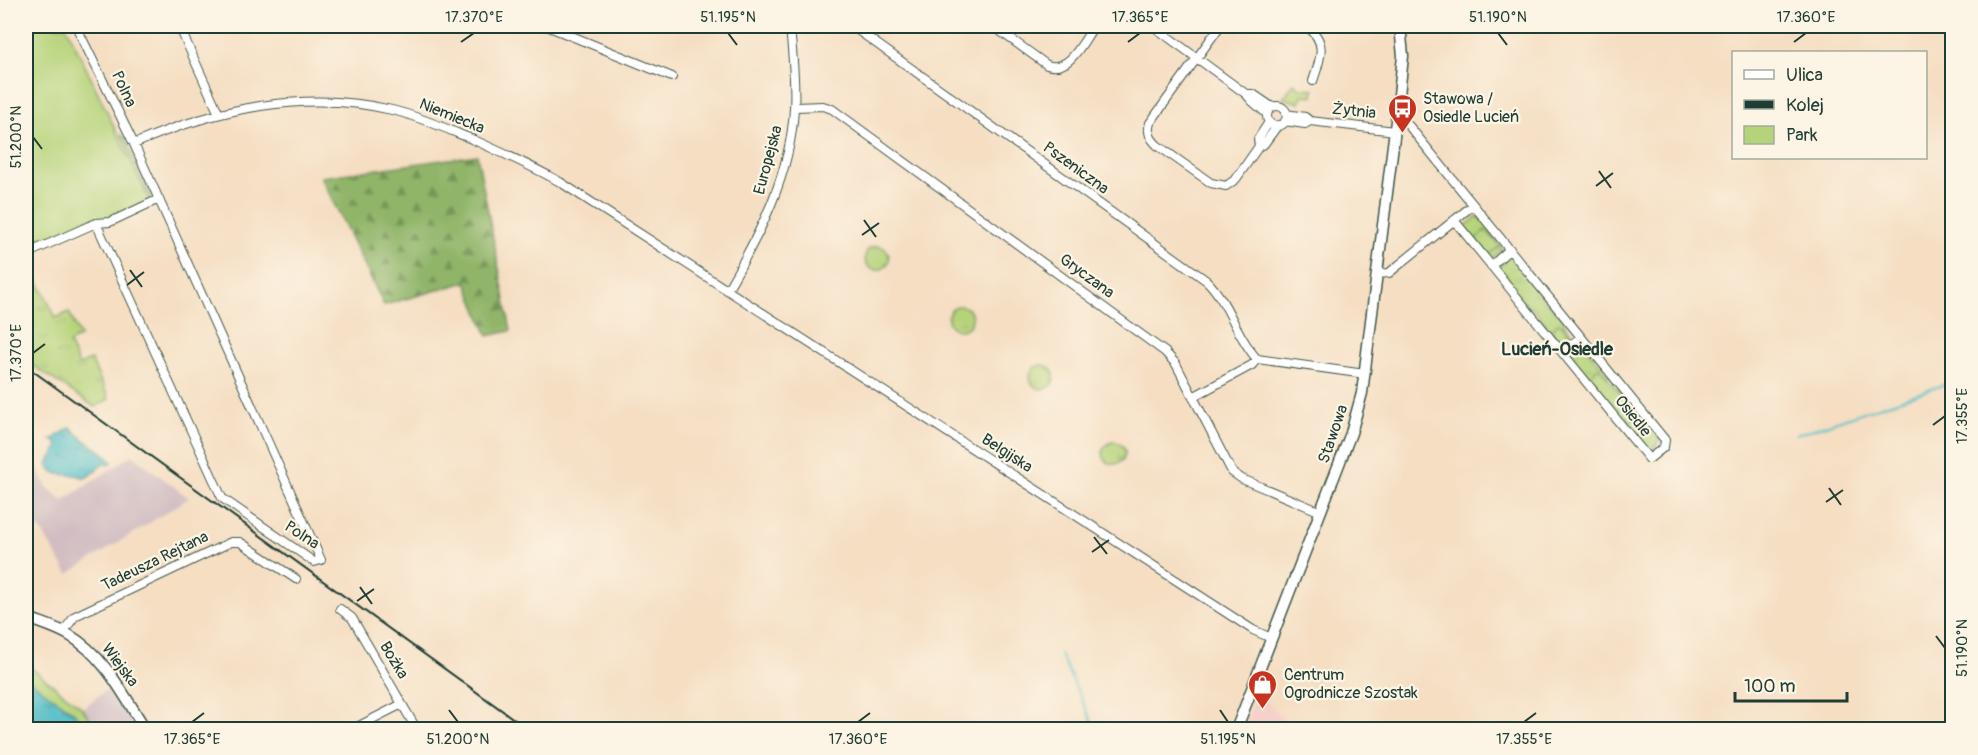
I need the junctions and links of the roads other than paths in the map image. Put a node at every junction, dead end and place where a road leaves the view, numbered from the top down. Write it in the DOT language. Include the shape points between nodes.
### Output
graph roads {
  1 [pos="76,26"];
  2 [pos="179,26"];
  3 [pos="547,26"];
  4 [pos="790,26"];
  5 [pos="852,26"];
  6 [pos="993,26"];
  7 [pos="1094,26"];
  8 [pos="1153,26"];
  9 [pos="1220,26"];
  10 [pos="1306,26"];
  11 [pos="1400,26"];
  12 [pos="1197,57"];
  13 [pos="672,77"];
  14 [pos="1313,81"];
  15 [pos="795,107"];
  16 [pos="219,114"];
  17 [pos="1276,117"];
  18 [pos="1396,126"];
  19 [pos="134,144"];
  20 [pos="159,200"];
  21 [pos="1473,205"];
  22 [pos="1454,220"];
  23 [pos="96,223"];
  24 [pos="1510,249"];
  25 [pos="26,254"];
  26 [pos="1491,266"];
  27 [pos="1377,274"];
  28 [pos="727,290"];
  29 [pos="1581,337"];
  30 [pos="1562,352"];
  31 [pos="1257,359"];
  32 [pos="1365,374"];
  33 [pos="1192,397"];
  34 [pos="1321,512"];
  35 [pos="296,579"];
  36 [pos="340,609"];
  37 [pos="26,617"];
  38 [pos="63,632"];
  39 [pos="1271,638"];
  40 [pos="402,704"];
  41 [pos="146,729"];
  42 [pos="351,729"];
  43 [pos="417,729"];
  44 [pos="1236,729"];
  1 -- 19 [label="street, Polna"];
  2 -- 16 [label="street"];
  3 -- 13 [label="street"];
  4 -- 15 [label="street, Europejska"];
  5 -- 31 [label="street, Pszeniczna" via="1207,281"];
  6 -- 7 [label="street" via="1047,65 1059,67 1069,61"];
  8 -- 12 [label="street, Żytnia"];
  9 -- 12 [label="street"];
  10 -- 14 [label="street" via="1317,35 1320,45"];
  11 -- 18 [label="street, Stawowa" via="1403,56"];
  12 -- 17 [label="street, Żytnia" via="1246,94 1253,94"];
  12 -- 17 [label="street" via="1150,123 1150,137 1157,145 1221,187 1236,179 1259,146 1258,139"];
  15 -- 28 [label="street, Europejska" via="785,162 767,216"];
  15 -- 33 [label="street, Gryczana" via="832,109 1156,345 1171,357"];
  16 -- 19 [label="street, Niemiecka"];
  16 -- 28 [label="street, Niemiecka" via="292,103 327,103 381,108 421,118 534,167"];
  17 -- 18 [label="street, Żytnia" via="1305,124 1310,121"];
  18 -- 21 [label="street, Osiedle" via="1409,126"];
  18 -- 27 [label="street, Stawowa"];
  19 -- 20 [label="street, Polna"];
  20 -- 23 [label="street" via="110,222"];
  20 -- 23 [label="street, Polna" via="321,560 314,562 222,498"];
  21 -- 22 [label="street"];
  21 -- 24 [label="street, Osiedle"];
  22 -- 26 [label="street, Osiedle"];
  22 -- 27 [label="street" via="1389,273"];
  23 -- 25 [label="street"];
  24 -- 26 [label="street"];
  24 -- 29 [label="street, Osiedle"];
  26 -- 30 [label="street, Osiedle"];
  27 -- 32 [label="street, Stawowa"];
  28 -- 39 [label="street, Belgijska"];
  29 -- 30 [label="street"];
  29 -- 30 [label="street, Osiedle" via="1665,440 1664,447 1649,459"];
  31 -- 32 [label="street"];
  31 -- 33 [label="street"];
  32 -- 34 [label="street, Stawowa" via="1351,434"];
  33 -- 34 [label="street, Gryczana" via="1234,474"];
  34 -- 39 [label="street, Stawowa"];
  35 -- 38 [label="street, Tadeusza Rejtana" via="240,542 231,542 75,616"];
  36 -- 40 [label="street, Bożka" via="352,618"];
  37 -- 38 [label="street, Wiejska"];
  38 -- 41 [label="street, Wiejska" via="97,657"];
  39 -- 44 [label="street, Stawowa"];
  40 -- 42 [label="street"];
  40 -- 43 [label="street, Bożka"];
}
